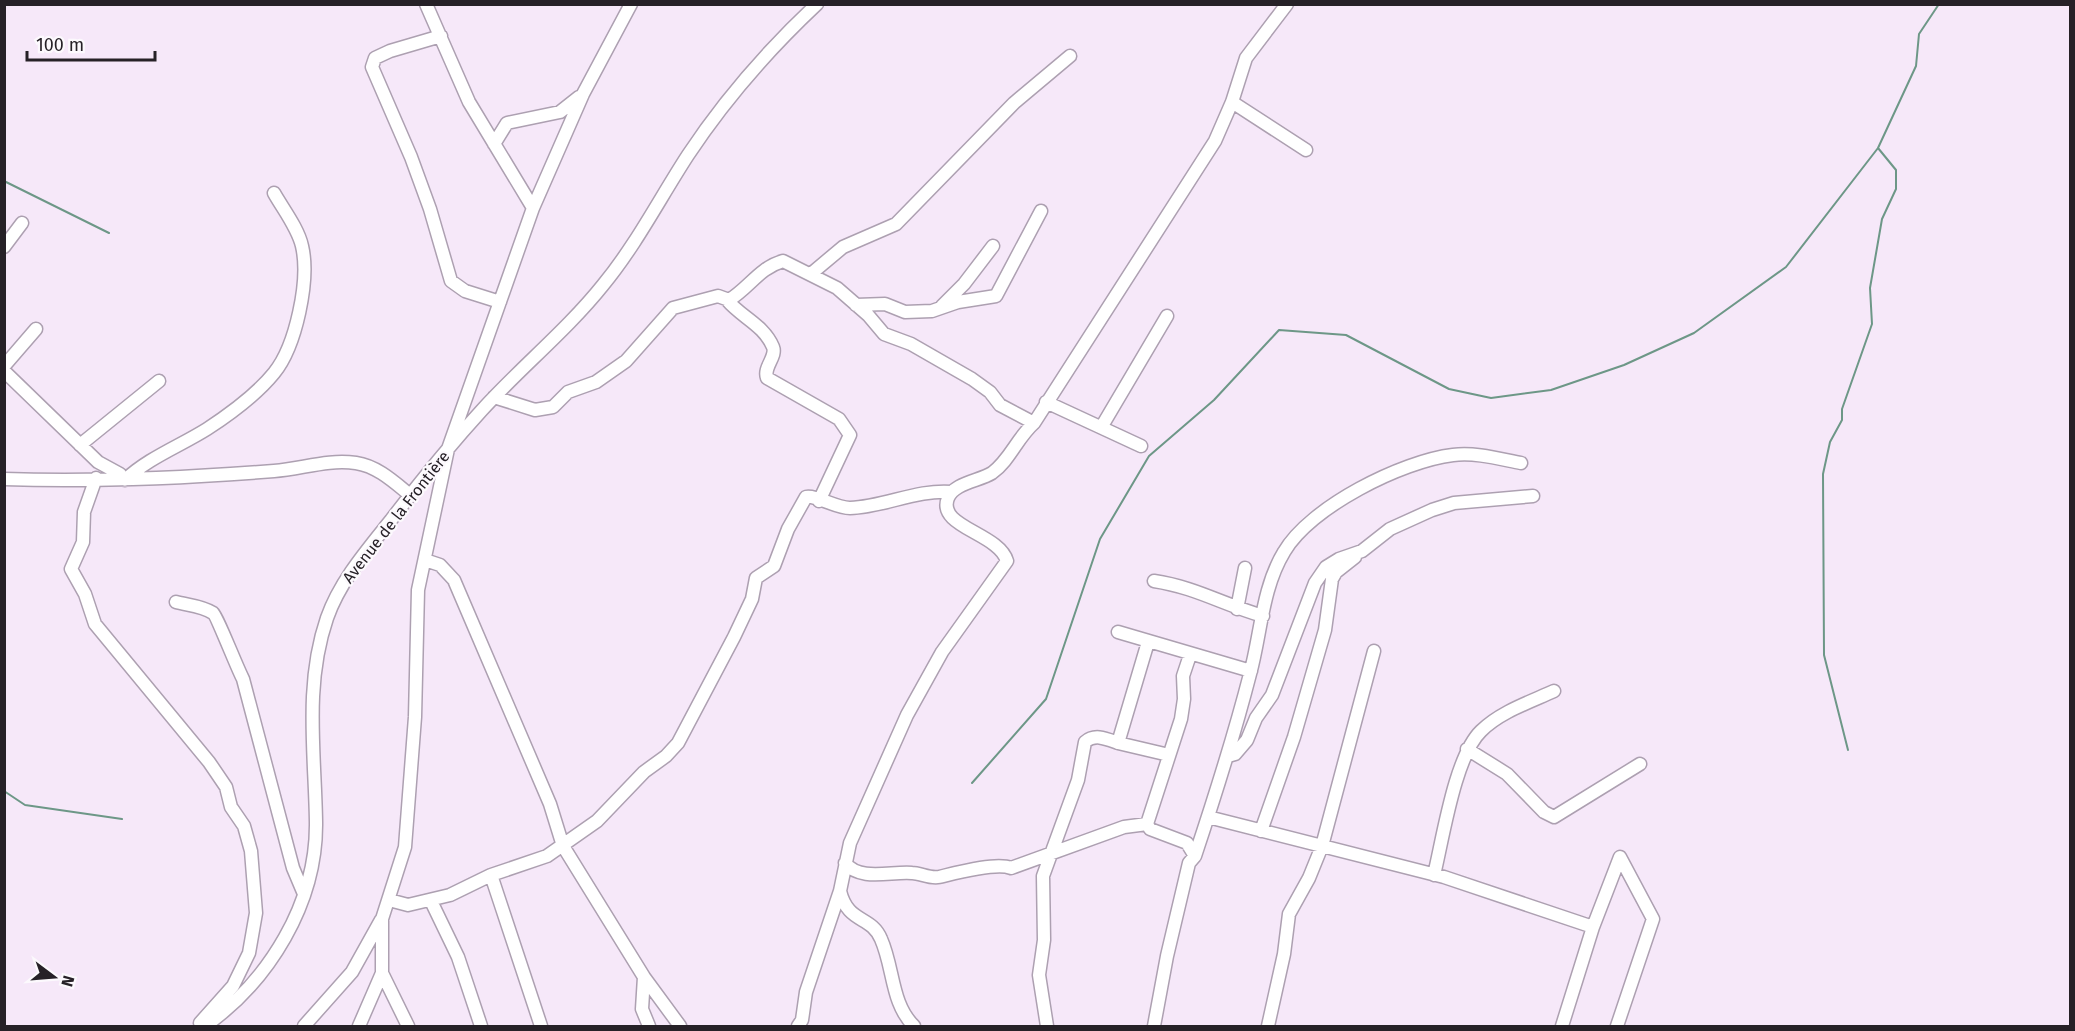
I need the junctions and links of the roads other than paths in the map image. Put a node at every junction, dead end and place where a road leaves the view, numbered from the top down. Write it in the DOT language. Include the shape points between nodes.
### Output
graph roads {
  1 [pos="426,4"];
  2 [pos="631,4"];
  3 [pos="817,4"];
  4 [pos="1287,4"];
  5 [pos="441,36"];
  6 [pos="1070,56"];
  7 [pos="583,94"];
  8 [pos="1232,102"];
  9 [pos="494,144"];
  10 [pos="1306,150"];
  11 [pos="274,193"];
  12 [pos="533,208"];
  13 [pos="1041,212"];
  14 [pos="22,223"];
  15 [pos="993,246"];
  16 [pos="4,247"];
  17 [pos="812,273"];
  18 [pos="727,300"];
  19 [pos="500,302"];
  20 [pos="856,305"];
  21 [pos="939,309"];
  22 [pos="1167,316"];
  23 [pos="36,329"];
  24 [pos="4,366"];
  25 [pos="4,371"];
  26 [pos="159,381"];
  27 [pos="494,397"];
  28 [pos="1046,402"];
  29 [pos="1034,423"];
  30 [pos="1102,426"];
  31 [pos="80,444"];
  32 [pos="1141,446"];
  33 [pos="448,449"];
  34 [pos="1521,463"];
  35 [pos="96,478"];
  36 [pos="4,479"];
  37 [pos="123,480"];
  38 [pos="952,492"];
  39 [pos="410,495"];
  40 [pos="1533,496"];
  41 [pos="819,501"];
  42 [pos="1362,551"];
  43 [pos="425,560"];
  44 [pos="1245,568"];
  45 [pos="1154,581"];
  46 [pos="176,602"];
  47 [pos="1237,609"];
  48 [pos="1263,616"];
  49 [pos="1118,632"];
  50 [pos="1148,642"];
  51 [pos="1374,651"];
  52 [pos="1190,655"];
  53 [pos="1251,671"];
  54 [pos="1554,691"];
  55 [pos="1119,743"];
  56 [pos="1467,749"];
  57 [pos="1168,755"];
  58 [pos="1228,756"];
  59 [pos="1640,764"];
  60 [pos="1208,817"];
  61 [pos="1147,824"];
  62 [pos="1261,831"];
  63 [pos="563,846"];
  64 [pos="1322,846"];
  65 [pos="1052,852"];
  66 [pos="1195,856"];
  67 [pos="845,864"];
  68 [pos="1434,874"];
  69 [pos="490,875"];
  70 [pos="840,891"];
  71 [pos="304,894"];
  72 [pos="389,900"];
  73 [pos="431,900"];
  74 [pos="382,919"];
  75 [pos="1593,927"];
  76 [pos="382,973"];
  77 [pos="644,976"];
  78 [pos="197,1026"];
  79 [pos="205,1026"];
  80 [pos="304,1026"];
  81 [pos="359,1026"];
  82 [pos="408,1026"];
  83 [pos="481,1026"];
  84 [pos="541,1026"];
  85 [pos="649,1026"];
  86 [pos="680,1026"];
  87 [pos="798,1026"];
  88 [pos="914,1026"];
  89 [pos="1047,1026"];
  90 [pos="1154,1026"];
  91 [pos="1268,1026"];
  92 [pos="1562,1026"];
  93 [pos="1617,1026"];
  1 -- 5 [label="street"];
  2 -- 7 [label="street"];
  3 -- 27 [label="street, Avenue de la Frontière" via="739,84 602,288"];
  4 -- 8 [label="street" via="1246,58"];
  5 -- 9 [label="street" via="464,91"];
  5 -- 19 [label="street" via="390,51 375,58 372,67 411,157 451,281 465,291"];
  6 -- 17 [label="street" via="1014,103 896,224 843,247"];
  7 -- 9 [label="street" via="560,112 507,123"];
  7 -- 12 [label="street"];
  8 -- 10 [label="street"];
  8 -- 28 [label="street" via="1215,141"];
  9 -- 12 [label="street"];
  11 -- 37 [label="street" via="300,239 304,261 300,307 285,354 274,373 246,399 208,428"];
  12 -- 19 [label="street"];
  13 -- 21 [label="street" via="996,296"];
  14 -- 16 [label="street"];
  15 -- 21 [label="street"];
  17 -- 18 [label="street" via="783,261 773,264"];
  17 -- 20 [label="street"];
  18 -- 27 [label="street" via="718,296 673,308 626,361 596,382 568,392 553,407 535,410"];
  18 -- 41 [label="street" via="756,324 773,346 767,378 839,418 850,435"];
  19 -- 33 [label="street"];
  20 -- 21 [label="street" via="885,304 904,312"];
  20 -- 29 [label="street" via="884,334 911,344 972,379 1000,405"];
  22 -- 30 [label="street"];
  23 -- 24 [label="street"];
  25 -- 31 [label="street"];
  26 -- 31 [label="street"];
  27 -- 33 [label="street, Avenue de la Frontière"];
  28 -- 29 [label="street"];
  28 -- 30 [label="street"];
  29 -- 38 [label="street" via="995,470"];
  30 -- 32 [label="street"];
  31 -- 37 [label="street"];
  33 -- 39 [label="street, Avenue de la Frontière"];
  33 -- 43 [label="street"];
  34 -- 48 [label="street" via="1453,454 1396,472 1334,504 1306,524 1282,554 1271,578"];
  35 -- 36 [label="street"];
  35 -- 37 [label="street"];
  35 -- 78 [label="street" via="84,512 83,542 71,569 74,577 85,594 95,624 141,677 146,689 178,722 226,787 231,807 243,821 251,851 256,913 249,953 233,986"];
  37 -- 39 [label="street" via="274,471 339,462 372,468"];
  38 -- 41 [label="street" via="930,491 865,507 847,508"];
  38 -- 67 [label="street" via="946,506 953,520 998,544 1007,561 942,652 907,715 850,843"];
  39 -- 71 [label="street, Avenue de la Frontière" via="356,564 327,620 313,687 316,825"];
  40 -- 42 [label="street" via="1454,503 1432,510 1390,529"];
  41 -- 63 [label="street" via="806,497 774,566 756,578 752,599 678,743 637,778 597,821"];
  42 -- 58 [label="street" via="1326,567 1315,584 1272,695 1247,740"];
  42 -- 62 [label="street" via="1332,579 1326,630"];
  43 -- 63 [label="street" via="440,565 454,580 550,804"];
  43 -- 72 [label="street" via="416,615 415,717 407,830"];
  44 -- 47 [label="street"];
  45 -- 47 [label="street" via="1190,588"];
  46 -- 71 [label="street" via="209,611 221,625 243,679 293,868"];
  47 -- 48 [label="street"];
  48 -- 53 [label="street"];
  49 -- 50 [label="street"];
  50 -- 52 [label="street"];
  50 -- 55 [label="street"];
  51 -- 64 [label="street"];
  52 -- 53 [label="street"];
  52 -- 57 [label="street" via="1183,676 1181,719"];
  53 -- 58 [label="street"];
  54 -- 56 [label="street" via="1498,719 1480,731"];
  55 -- 57 [label="street"];
  55 -- 65 [label="street" via="1101,737 1085,742 1078,780"];
  56 -- 59 [label="street" via="1507,774 1544,812 1554,817"];
  56 -- 68 [label="street"];
  57 -- 61 [label="street"];
  58 -- 60 [label="street"];
  60 -- 62 [label="street"];
  60 -- 66 [label="street"];
  61 -- 65 [label="street" via="1124,827"];
  61 -- 66 [label="street" via="1150,829 1187,843"];
  62 -- 64 [label="street"];
  63 -- 69 [label="street" via="547,856"];
  63 -- 77 [label="street"];
  64 -- 68 [label="street"];
  64 -- 91 [label="street" via="1288,914 1284,954"];
  65 -- 67 [label="street" via="1011,868 998,866 935,877 910,872 857,872"];
  65 -- 89 [label="street" via="1043,876 1044,940 1039,975"];
  66 -- 90 [label="street" via="1189,863"];
  67 -- 70 [label="street"];
  68 -- 75 [label="street"];
  69 -- 73 [label="street"];
  69 -- 84 [label="street"];
  70 -- 87 [label="street"];
  70 -- 88 [label="street" via="849,912 869,924 880,937 899,1005"];
  71 -- 79 [label="street, Avenue de la Frontière" via="288,931 260,977 236,1003"];
  72 -- 73 [label="street" via="408,905"];
  72 -- 74 [label="street"];
  73 -- 83 [label="street" via="458,957"];
  74 -- 76 [label="street"];
  74 -- 80 [label="street" via="352,972"];
  75 -- 92 [label="street"];
  75 -- 93 [label="street" via="1620,857 1653,919"];
  76 -- 81 [label="street"];
  76 -- 82 [label="street"];
  77 -- 85 [label="street" via="642,1009"];
  77 -- 86 [label="street"];
}
